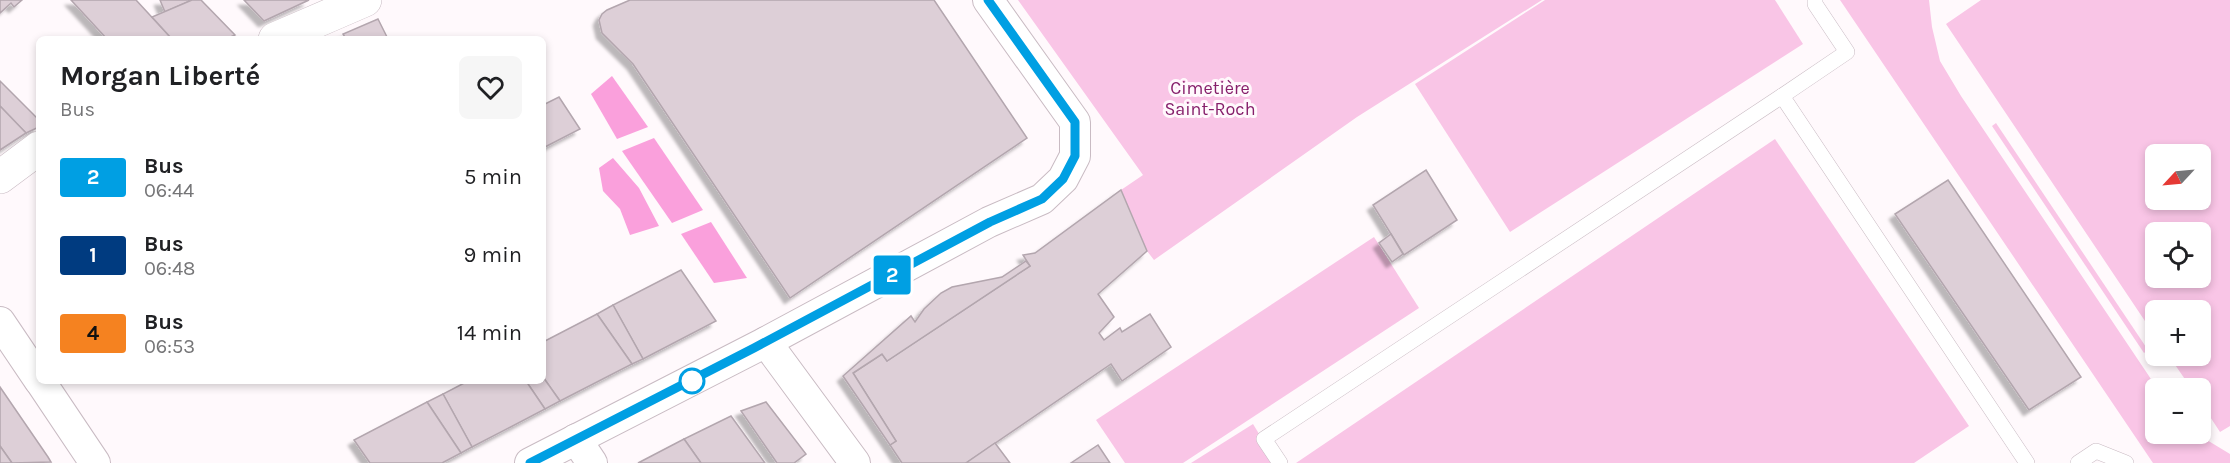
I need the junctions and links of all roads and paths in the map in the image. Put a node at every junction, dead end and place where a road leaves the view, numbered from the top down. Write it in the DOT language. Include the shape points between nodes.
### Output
graph roads {
  1 [pos="365,0"];
  2 [pos="988,0"];
  3 [pos="1815,0"];
  4 [pos="282,36"];
  5 [pos="1782,96"];
  6 [pos="36,151"];
  7 [pos="2,184"];
  8 [pos="0,322"];
  9 [pos="766,342"];
  10 [pos="36,376"];
  11 [pos="41,384"];
  12 [pos="584,451"];
  13 [pos="95,463"];
  14 [pos="530,463"];
  15 [pos="855,463"];
  16 [pos="1280,463"];
  17 [pos="2027,463"];
  18 [pos="2078,463"];
  19 [pos="2126,463"];
  1 -- 4 [label="main road"];
  2 -- 9 [label="street" via="1075,122 1075,156 1063,179 1042,199 990,222"];
  3 -- 5 [label="lane" via="1847,52"];
  5 -- 16 [label="lane" via="1264,439"];
  5 -- 17 [label="lane"];
  6 -- 7 [label="main road"];
  8 -- 10 [label="street"];
  9 -- 12 [label="street"];
  9 -- 15 [label="street"];
  11 -- 13 [label="street"];
  12 -- 14 [label="street"];
  18 -- 19 [label="lane" via="2096,451"];
}
